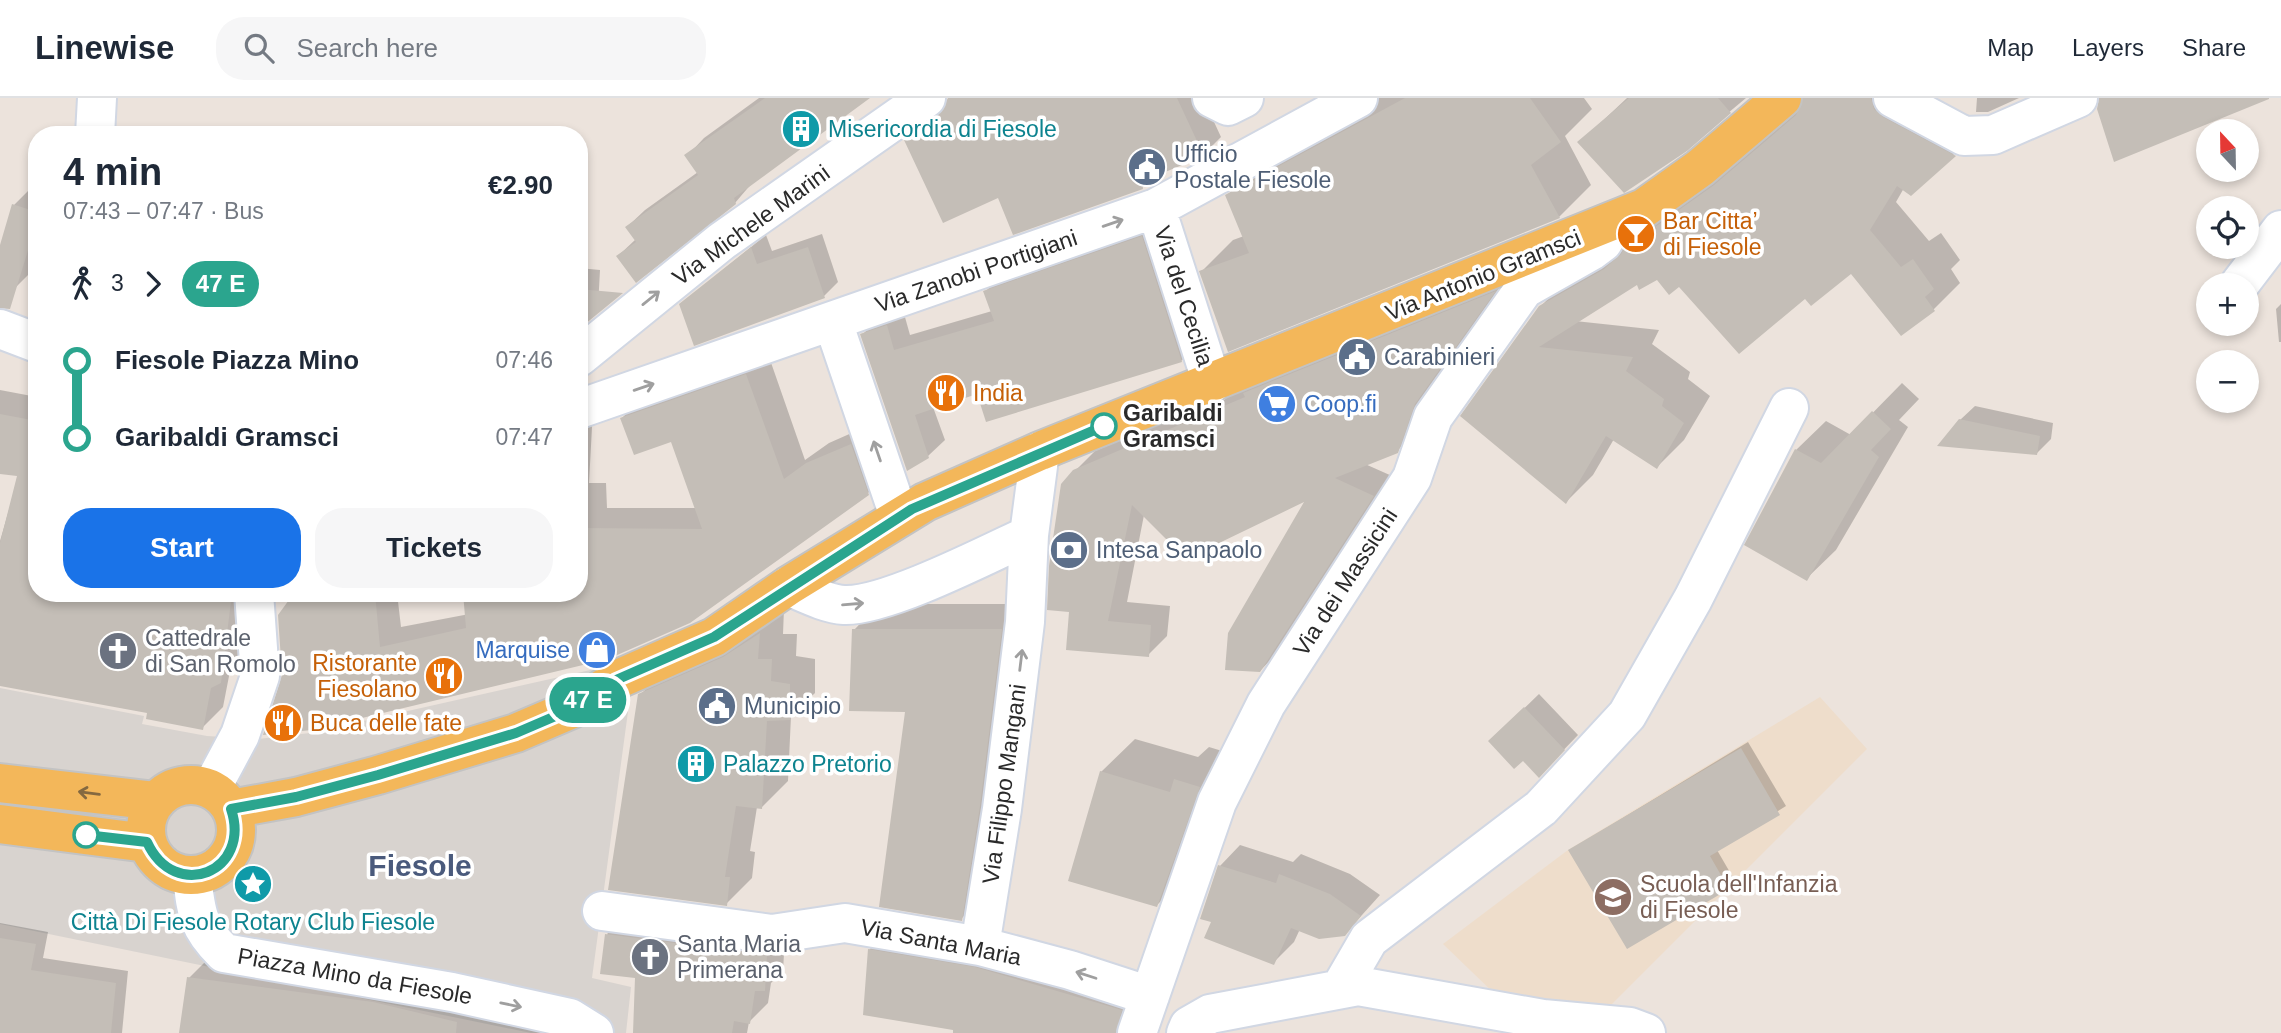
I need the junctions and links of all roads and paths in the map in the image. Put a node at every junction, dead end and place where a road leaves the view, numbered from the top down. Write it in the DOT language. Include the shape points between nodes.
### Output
graph roads {
  1 [pos="97,98"];
  2 [pos="926,98"];
  3 [pos="1212,98"];
  4 [pos="1244,98"];
  5 [pos="1358,98"];
  6 [pos="1782,98"];
  7 [pos="1893,98"];
  8 [pos="2078,98"];
  9 [pos="95,126"];
  10 [pos="1156,208"];
  11 [pos="1615,222"];
  12 [pos="2281,230"];
  13 [pos="2248,273"];
  14 [pos="833,322"];
  15 [pos="0,329"];
  16 [pos="28,340"];
  17 [pos="28,343"];
  18 [pos="0,344"];
  19 [pos="588,350"];
  20 [pos="1212,383"];
  21 [pos="588,406"];
  22 [pos="1788,408"];
  23 [pos="1040,451"];
  24 [pos="899,516"];
  25 [pos="1029,535"];
  26 [pos="788,586"];
  27 [pos="259,602"];
  28 [pos="0,783"];
  29 [pos="221,799"];
  30 [pos="156,801"];
  31 [pos="0,824"];
  32 [pos="147,842"];
  33 [pos="192,876"];
  34 [pos="602,911"];
  35 [pos="980,946"];
  36 [pos="1340,989"];
  37 [pos="1150,996"];
  38 [pos="582,1025"];
  39 [pos="1188,1031"];
  40 [pos="1137,1033"];
  41 [pos="1646,1033"];
  1 -- 9 [label="street"];
  19 -- 2 [label="street, Via Michele Marini, one-way" via="722,241"];
  3 -- 4 [label="street" via="1228,106"];
  5 -- 10 [label="street, Via Zanobi Portigiani"];
  6 -- 11 [label="main road, Via Antonio Gramsci" via="1670,191"];
  7 -- 8 [label="street" via="1964,136 1993,135"];
  14 -- 10 [label="street, Via Zanobi Portigiani, one-way"];
  10 -- 20 [label="street, Via del Cecilia"];
  11 -- 20 [label="main road, Via Antonio Gramsci"];
  11 -- 37 [label="street, Via dei Massicini" via="1603,242 1591,251 1524,289 1433,417 1412,478 1266,704 1217,802"];
  12 -- 13 [label="street"];
  21 -- 14 [label="street, Via Zanobi Portigiani, one-way"];
  24 -- 14 [label="street, one-way"];
  15 -- 16 [label="street"];
  17 -- 18 [label="street"];
  20 -- 23 [label="main road, Via Antonio Gramsci"];
  22 -- 36 [label="street" via="1693,599 1627,715 1541,808 1369,939"];
  23 -- 24 [label="main road, Via Antonio Gramsci"];
  23 -- 25 [label="street, Via Filippo Mangani"];
  24 -- 26 [label="main road, Via Antonio Gramsci"];
  26 -- 25 [label="street, one-way" via="843,605 867,603"];
  35 -- 25 [label="street, Via Filippo Mangani, one-way" via="1026,622"];
  26 -- 29 [label="main road, Via Antonio Gramsci" via="714,637 633,672 572,709 516,733 333,788"];
  27 -- 29 [label="street" via="260,676"];
  30 -- 28 [label="main road, one-way"];
  29 -- 30 [label="main road" via="182,786"];
  29 -- 33 [label="main road" via="236,834 217,868"];
  30 -- 32 [label="main road" via="147,821"];
  31 -- 32 [label="main road"];
  32 -- 33 [label="main road" via="164,867"];
  33 -- 38 [label="street, Piazza Mino da Fiesole, one-way" via="195,909 204,934 224,953 452,992"];
  34 -- 35 [label="street, Via Santa Maria" via="772,934 845,923"];
  37 -- 35 [label="street, Via Santa Maria, one-way"];
  36 -- 39 [label="street" via="1210,1014"];
  36 -- 41 [label="street" via="1358,986"];
  37 -- 40 [label="street, Via dei Massicini"];
}
